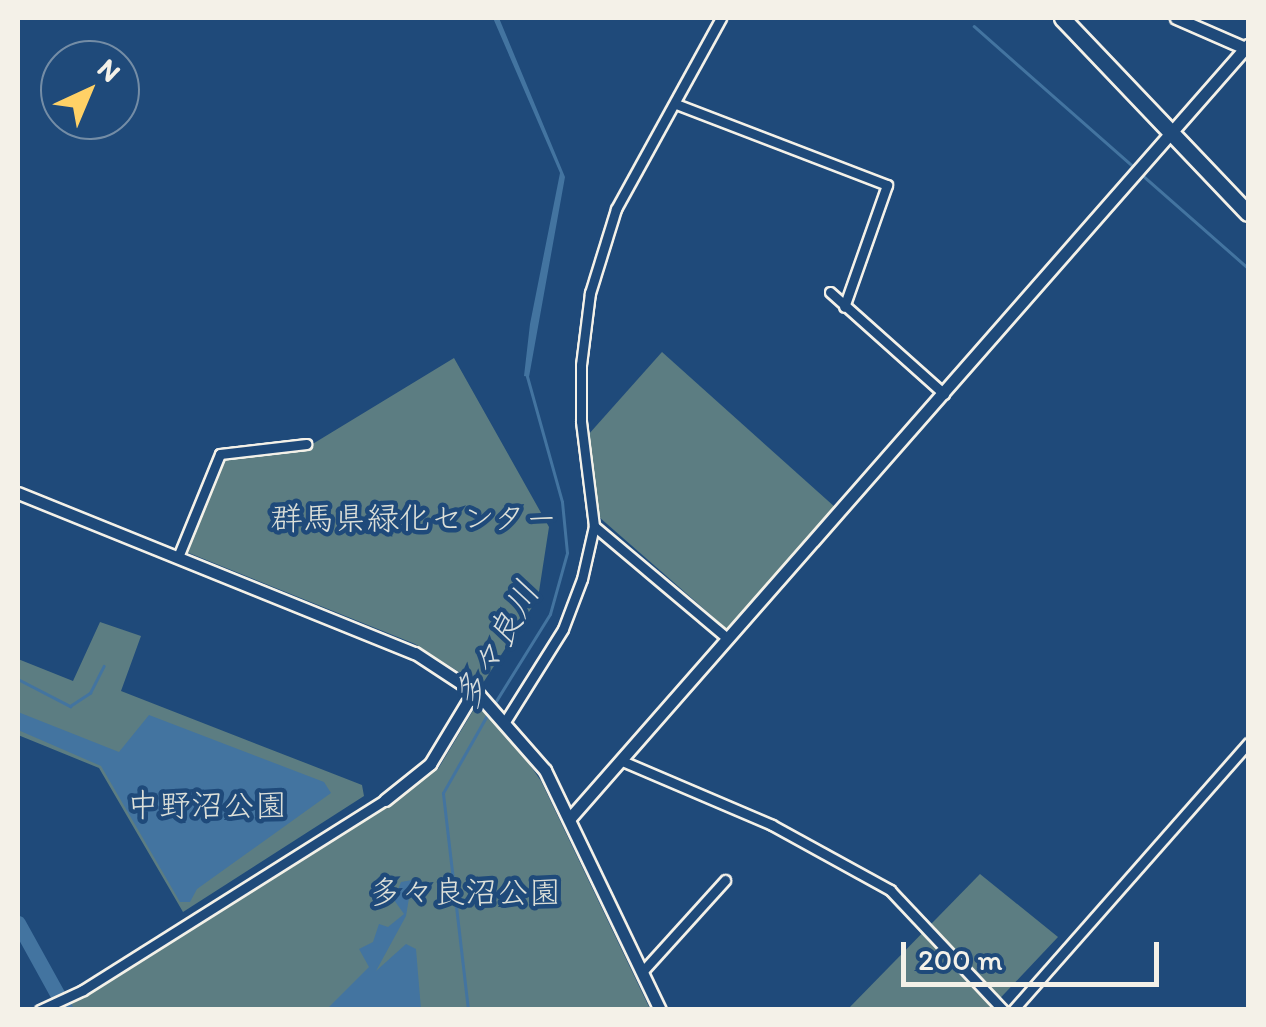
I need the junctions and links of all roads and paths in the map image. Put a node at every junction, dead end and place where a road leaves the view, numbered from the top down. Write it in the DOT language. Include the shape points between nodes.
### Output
graph roads {
  1 [pos="721,18"];
  2 [pos="1062,18"];
  3 [pos="1176,18"];
  4 [pos="1248,47"];
  5 [pos="676,104"];
  6 [pos="1171,132"];
  7 [pos="1248,213"];
  8 [pos="830,292"];
  9 [pos="844,307"];
  10 [pos="944,394"];
  11 [pos="306,444"];
  12 [pos="18,493"];
  13 [pos="594,526"];
  14 [pos="178,557"];
  15 [pos="728,638"];
  16 [pos="478,695"];
  17 [pos="504,718"];
  18 [pos="1248,743"];
  19 [pos="622,760"];
  20 [pos="385,800"];
  21 [pos="570,818"];
  22 [pos="726,880"];
  23 [pos="642,972"];
  24 [pos="43,1008"];
  25 [pos="660,1010"];
  26 [pos="1004,1010"];
  27 [pos="1013,1010"];
  1 -- 5 [label="street"];
  2 -- 6 [label="highway"];
  3 -- 4 [label="street"];
  4 -- 6 [label="street"];
  5 -- 9 [label="street" via="886,186"];
  5 -- 13 [label="street" via="616,208 590,294 580,396"];
  6 -- 7 [label="highway"];
  6 -- 10 [label="street"];
  8 -- 9 [label="street"];
  9 -- 10 [label="street"];
  10 -- 15 [label="street"];
  11 -- 14 [label="street" via="220,454"];
  12 -- 14 [label="street"];
  13 -- 15 [label="street"];
  13 -- 17 [label="street" via="572,608"];
  14 -- 16 [label="street" via="415,653"];
  15 -- 19 [label="street"];
  16 -- 17 [label="street"];
  16 -- 20 [label="street" via="430,764"];
  17 -- 21 [label="street" via="545,770"];
  18 -- 27 [label="street"];
  19 -- 21 [label="street"];
  19 -- 26 [label="street" via="772,825 890,890"];
  20 -- 24 [label="street"];
  21 -- 23 [label="street"];
  22 -- 23 [label="street"];
  23 -- 25 [label="street"];
}
